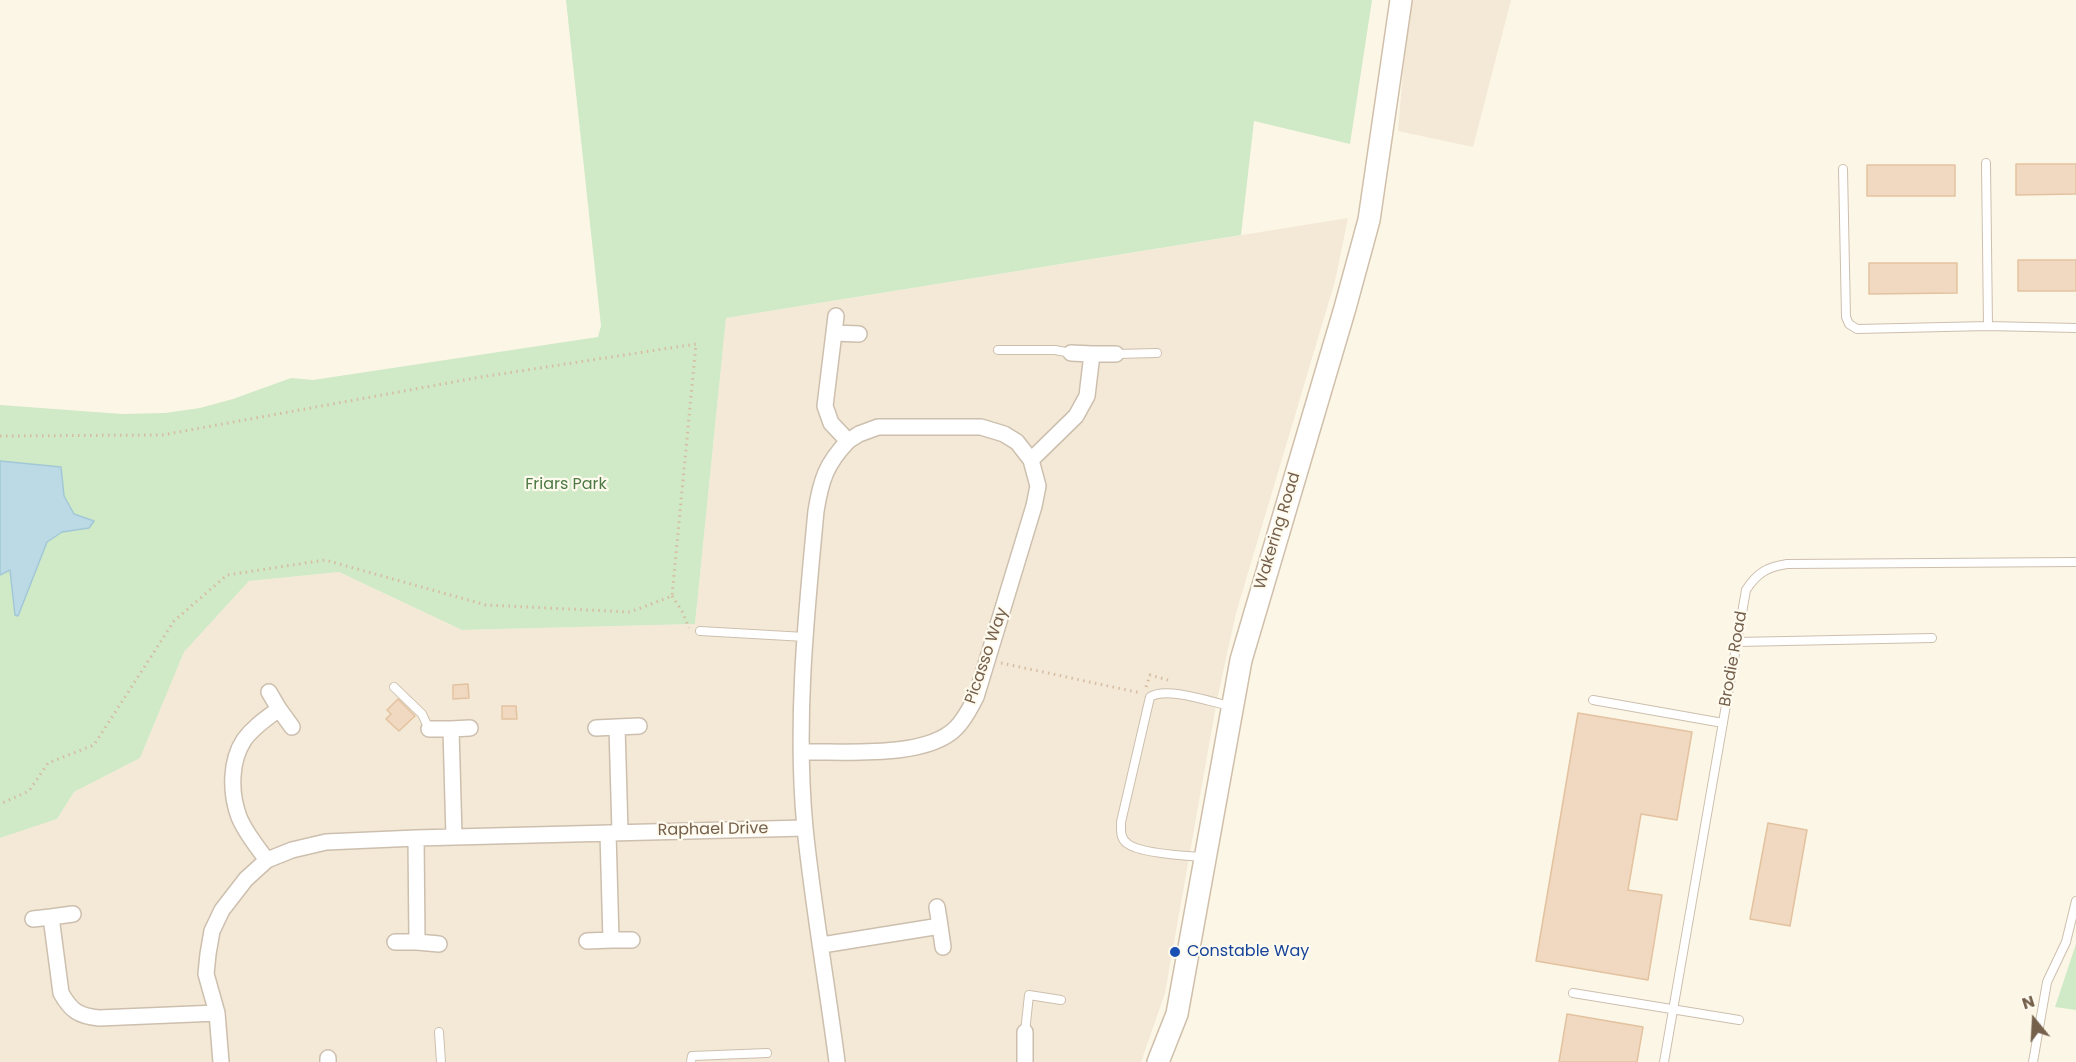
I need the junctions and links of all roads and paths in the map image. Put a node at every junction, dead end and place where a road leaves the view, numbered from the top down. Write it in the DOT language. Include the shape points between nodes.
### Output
graph roads {
  1 [pos="1401,0"];
  2 [pos="1986,162"];
  3 [pos="1843,169"];
  4 [pos="836,316"];
  5 [pos="1988,326"];
  6 [pos="2076,328"];
  7 [pos="835,333"];
  8 [pos="859,334"];
  9 [pos="998,350"];
  10 [pos="1071,353"];
  11 [pos="1157,353"];
  12 [pos="1092,354"];
  13 [pos="1116,354"];
  14 [pos="0,436"];
  15 [pos="848,441"];
  16 [pos="1031,460"];
  17 [pos="2076,562"];
  18 [pos="672,596"];
  19 [pos="700,631"];
  20 [pos="805,637"];
  21 [pos="1932,638"];
  22 [pos="1737,642"];
  23 [pos="987,660"];
  24 [pos="1171,681"];
  25 [pos="394,687"];
  26 [pos="269,692"];
  27 [pos="1593,700"];
  28 [pos="1232,706"];
  29 [pos="279,709"];
  30 [pos="1723,723"];
  31 [pos="639,726"];
  32 [pos="292,727"];
  33 [pos="617,727"];
  34 [pos="470,728"];
  35 [pos="596,728"];
  36 [pos="429,729"];
  37 [pos="451,729"];
  38 [pos="801,752"];
  39 [pos="0,804"];
  40 [pos="805,828"];
  41 [pos="614,832"];
  42 [pos="454,837"];
  43 [pos="416,838"];
  44 [pos="1206,858"];
  45 [pos="267,860"];
  46 [pos="2076,901"];
  47 [pos="937,907"];
  48 [pos="73,914"];
  49 [pos="51,917"];
  50 [pos="33,919"];
  51 [pos="940,926"];
  52 [pos="611,940"];
  53 [pos="632,940"];
  54 [pos="588,941"];
  55 [pos="395,942"];
  56 [pos="417,942"];
  57 [pos="439,945"];
  58 [pos="822,945"];
  59 [pos="943,947"];
  60 [pos="1573,993"];
  61 [pos="1061,1000"];
  62 [pos="1673,1008"];
  63 [pos="217,1013"];
  64 [pos="1739,1020"];
  65 [pos="439,1032"];
  66 [pos="1025,1032"];
  67 [pos="767,1053"];
  68 [pos="221,1062"];
  69 [pos="441,1062"];
  70 [pos="691,1062"];
  71 [pos="837,1062"];
  72 [pos="1025,1062"];
  73 [pos="1158,1062"];
  74 [pos="1664,1062"];
  75 [pos="2033,1062"];
  1 -- 28 [label="street, Wakering Road" via="1369,220 1257,602"];
  2 -- 5 [label="lane"];
  3 -- 5 [label="lane" via="1849,324 1857,329"];
  4 -- 7 [label="street"];
  5 -- 6 [label="lane"];
  7 -- 8 [label="street"];
  7 -- 15 [label="street" via="825,406 831,423"];
  9 -- 10 [label="lane"];
  10 -- 12 [label="street"];
  11 -- 13 [label="lane"];
  12 -- 13 [label="street"];
  12 -- 16 [label="street" via="1087,396 1076,417"];
  14 -- 18 [label="path" via="162,435 481,377 696,344"];
  15 -- 16 [label="street" via="878,427 981,427 1017,442"];
  15 -- 20 [label="street" via="827,466 820,486"];
  16 -- 23 [label="street, Picasso Way" via="1038,486 1034,506"];
  17 -- 22 [label="lane, Brodie Road" via="1773,566 1761,572 1746,590"];
  18 -- 19 [label="path" via="689,628"];
  18 -- 39 [label="path" via="630,612 486,605 325,560 227,575 174,621 94,745 48,763 29,791"];
  19 -- 20 [label="lane"];
  20 -- 38 [label="street"];
  21 -- 22 [label="lane"];
  22 -- 30 [label="lane, Brodie Road"];
  23 -- 24 [label="path" via="1144,693 1150,675"];
  23 -- 38 [label="street, Picasso Way" via="966,715 955,730 934,744 911,750"];
  25 -- 36 [label="lane" via="422,714"];
  26 -- 29 [label="street"];
  27 -- 30 [label="lane"];
  28 -- 44 [label="street, Wakering Road"];
  28 -- 44 [label="lane" via="1167,693 1150,697 1120,822 1122,837 1132,847"];
  29 -- 32 [label="street"];
  29 -- 45 [label="street" via="244,739 235,759 233,780 239,818"];
  30 -- 62 [label="lane, Brodie Road"];
  31 -- 33 [label="street"];
  33 -- 35 [label="street"];
  33 -- 41 [label="street"];
  34 -- 37 [label="street"];
  36 -- 37 [label="street"];
  37 -- 42 [label="street"];
  38 -- 40 [label="street"];
  40 -- 41 [label="street, Raphael Drive"];
  40 -- 58 [label="street"];
  41 -- 42 [label="street, Raphael Drive"];
  41 -- 52 [label="street"];
  42 -- 43 [label="street, Raphael Drive"];
  43 -- 45 [label="street, Raphael Drive" via="326,842"];
  43 -- 56 [label="street"];
  44 -- 73 [label="street, Wakering Road" via="1177,1014"];
  45 -- 63 [label="street, Raphael Drive" via="233,893 212,931 206,974"];
  46 -- 75 [label="lane" via="2066,942 2047,982"];
  47 -- 51 [label="street"];
  48 -- 49 [label="street"];
  49 -- 50 [label="street"];
  49 -- 63 [label="street" via="61,993 84,1017"];
  51 -- 58 [label="street"];
  51 -- 59 [label="street"];
  52 -- 53 [label="street"];
  52 -- 54 [label="street"];
  55 -- 56 [label="street"];
  56 -- 57 [label="street"];
  58 -- 71 [label="street"];
  60 -- 62 [label="lane"];
  61 -- 66 [label="lane" via="1029,995"];
  62 -- 64 [label="lane"];
  62 -- 74 [label="lane, Brodie Road"];
  63 -- 68 [label="street, Raphael Drive"];
  65 -- 69 [label="lane"];
  66 -- 72 [label="street"];
  67 -- 70 [label="lane" via="692,1056"];
}
